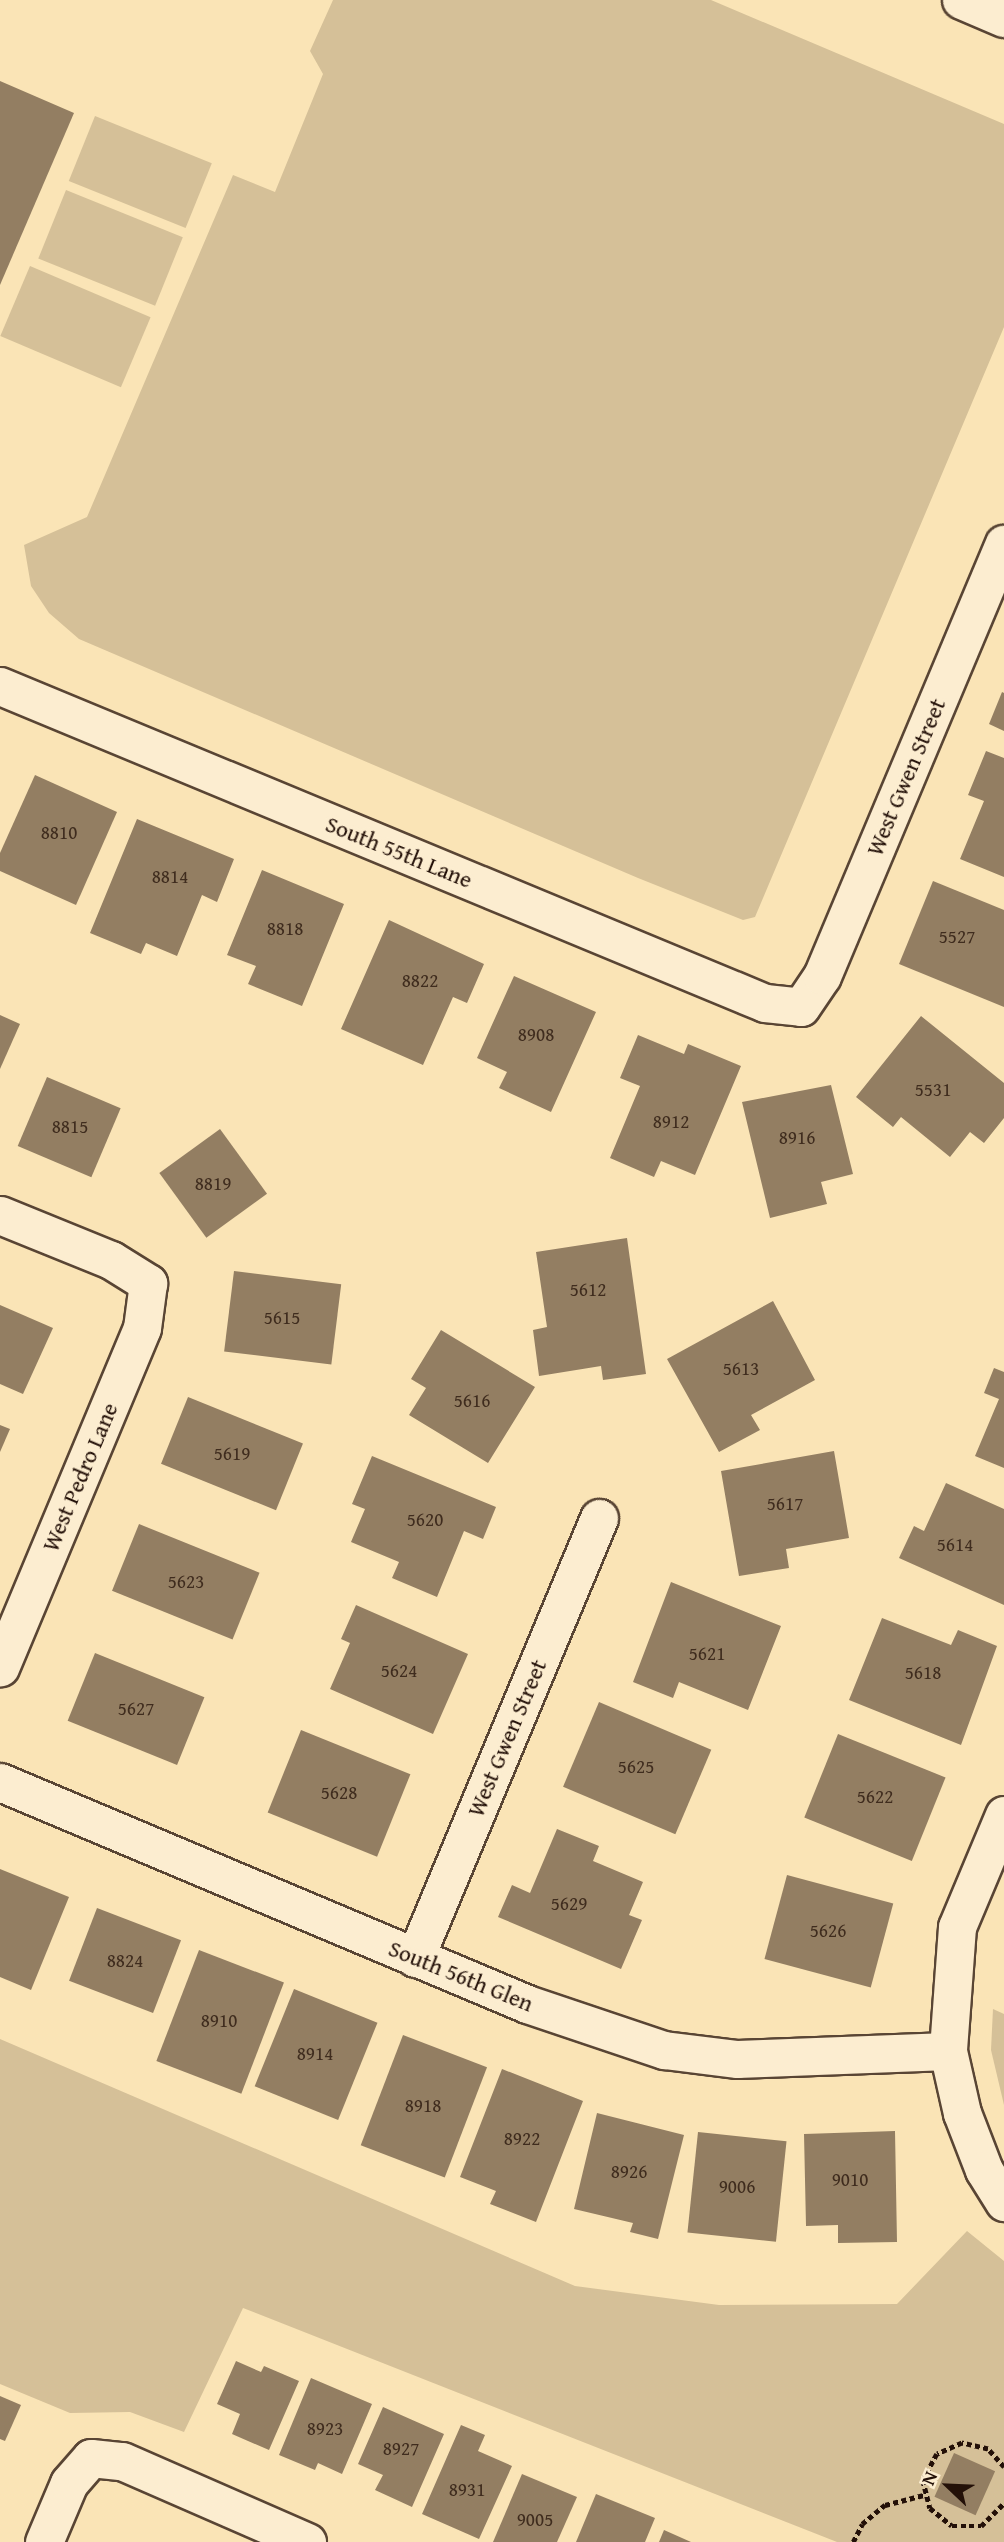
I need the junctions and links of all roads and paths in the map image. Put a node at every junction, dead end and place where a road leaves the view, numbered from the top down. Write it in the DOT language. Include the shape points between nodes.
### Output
graph roads {
  1 [pos="962,0"];
  2 [pos="1004,18"];
  3 [pos="1004,544"];
  4 [pos="0,686"];
  5 [pos="801,1007"];
  6 [pos="0,1215"];
  7 [pos="599,1518"];
  8 [pos="0,1668"];
  9 [pos="0,1782"];
  10 [pos="1004,1815"];
  11 [pos="415,1958"];
  12 [pos="948,2051"];
  13 [pos="1004,2202"];
  14 [pos="1004,2467"];
  15 [pos="924,2495"];
  16 [pos="1004,2502"];
  17 [pos="44,2542"];
  18 [pos="307,2542"];
  19 [pos="853,2542"];
  1 -- 2 [label="street"];
  3 -- 5 [label="street, West Gwen Street" via="822,976"];
  4 -- 5 [label="street, South 55th Lane" via="765,1003"];
  6 -- 8 [label="street, West Pedro Lane" via="111,1260 148,1283 142,1328"];
  7 -- 11 [label="street, West Gwen Street"];
  9 -- 11 [label="street, South 56th Glen"];
  10 -- 12 [label="street" via="957,1927 948,1998"];
  11 -- 12 [label="street, South 56th Glen" via="527,2004 664,2050 737,2059"];
  12 -- 13 [label="street" via="962,2113 985,2170"];
  14 -- 15 [label="path" via="988,2449 975,2444 948,2446 928,2466"];
  15 -- 16 [label="path" via="939,2519 966,2528 992,2519"];
  15 -- 19 [label="path" via="885,2505 862,2524"];
  17 -- 18 [label="street" via="69,2483 91,2458 122,2461"];
}
